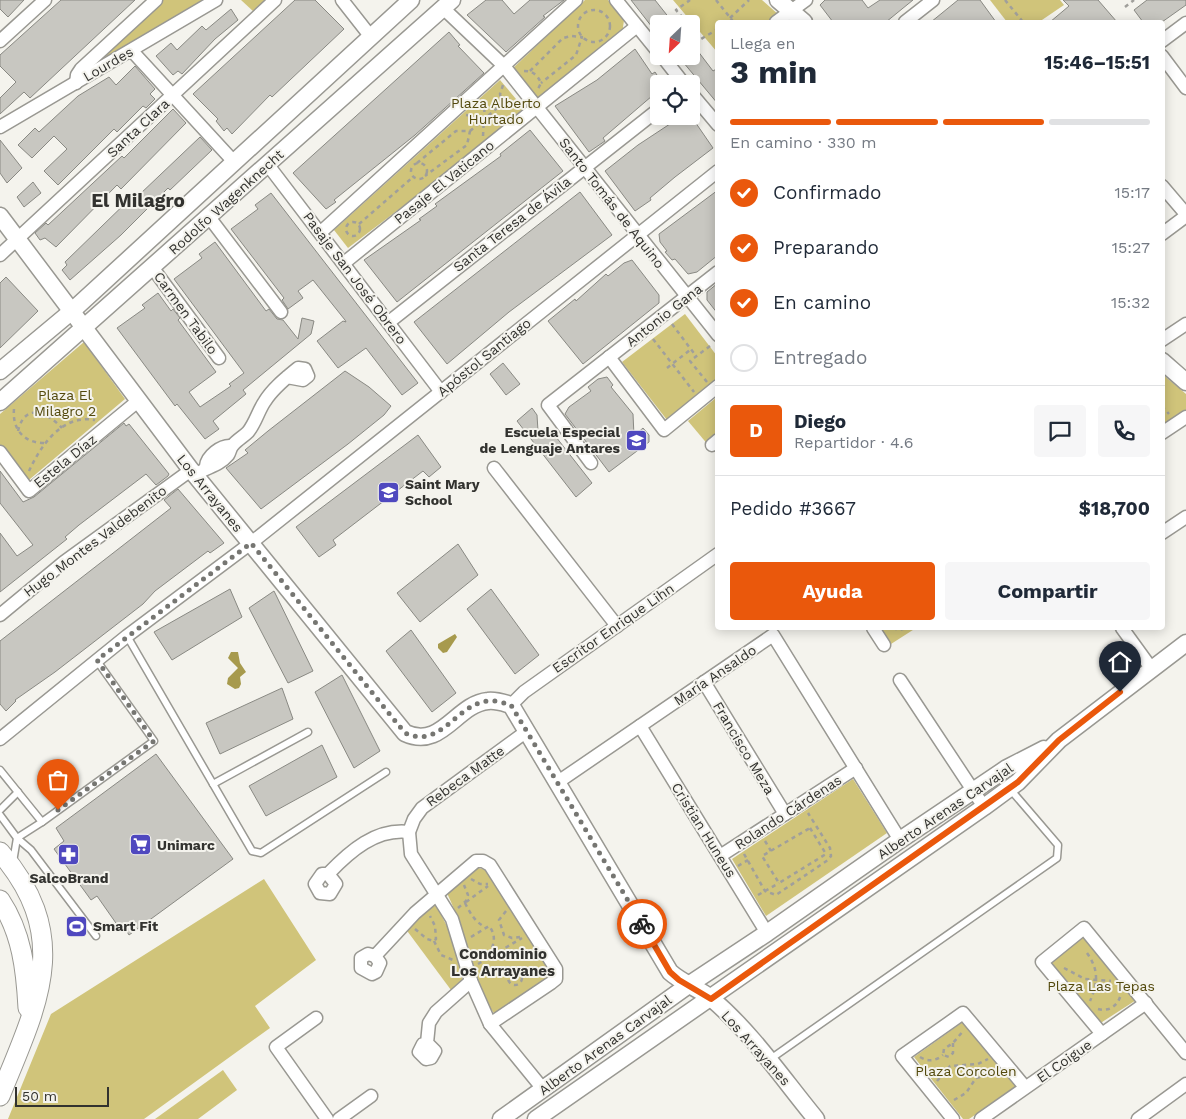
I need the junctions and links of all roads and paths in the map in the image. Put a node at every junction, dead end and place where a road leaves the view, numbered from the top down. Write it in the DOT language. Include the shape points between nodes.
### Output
graph roads {
  1 [pos="45,0"];
  2 [pos="156,0"];
  3 [pos="216,0"];
  4 [pos="275,0"];
  5 [pos="342,0"];
  6 [pos="411,0"];
  7 [pos="576,0"];
  8 [pos="616,0"];
  9 [pos="690,0"];
  10 [pos="716,0"];
  11 [pos="749,0"];
  12 [pos="778,0"];
  13 [pos="806,0"];
  14 [pos="933,0"];
  15 [pos="1005,0"];
  16 [pos="1134,0"];
  17 [pos="447,4"];
  18 [pos="1125,7"];
  19 [pos="792,11"];
  20 [pos="680,15"];
  21 [pos="730,18"];
  22 [pos="779,20"];
  23 [pos="802,20"];
  24 [pos="907,20"];
  25 [pos="1020,20"];
  26 [pos="1186,23"];
  27 [pos="637,26"];
  28 [pos="715,31"];
  29 [pos="371,37"];
  30 [pos="582,37"];
  31 [pos="700,38"];
  32 [pos="1165,39"];
  33 [pos="0,41"];
  34 [pos="650,42"];
  35 [pos="132,51"];
  36 [pos="1165,60"];
  37 [pos="669,65"];
  38 [pos="504,66"];
  39 [pos="530,71"];
  40 [pos="518,74"];
  41 [pos="677,75"];
  42 [pos="541,82"];
  43 [pos="76,83"];
  44 [pos="503,84"];
  45 [pos="1186,88"];
  46 [pos="536,92"];
  47 [pos="486,93"];
  48 [pos="173,95"];
  49 [pos="502,104"];
  50 [pos="700,104"];
  51 [pos="522,106"];
  52 [pos="537,108"];
  53 [pos="463,114"];
  54 [pos="650,115"];
  55 [pos="484,118"];
  56 [pos="505,121"];
  57 [pos="715,121"];
  58 [pos="0,127"];
  59 [pos="470,131"];
  60 [pos="483,140"];
  61 [pos="234,163"];
  62 [pos="415,164"];
  63 [pos="268,165"];
  64 [pos="584,168"];
  65 [pos="715,174"];
  66 [pos="425,176"];
  67 [pos="413,177"];
  68 [pos="1165,190"];
  69 [pos="1186,215"];
  70 [pos="0,216"];
  71 [pos="209,218"];
  72 [pos="359,224"];
  73 [pos="321,232"];
  74 [pos="1165,232"];
  75 [pos="637,236"];
  76 [pos="18,239"];
  77 [pos="0,255"];
  78 [pos="344,263"];
  79 [pos="152,267"];
  80 [pos="715,274"];
  81 [pos="687,297"];
  82 [pos="72,311"];
  83 [pos="281,312"];
  84 [pos="389,322"];
  85 [pos="672,324"];
  86 [pos="1186,324"];
  87 [pos="84,328"];
  88 [pos="715,331"];
  89 [pos="653,338"];
  90 [pos="1165,338"];
  91 [pos="710,346"];
  92 [pos="690,350"];
  93 [pos="696,356"];
  94 [pos="609,357"];
  95 [pos="219,358"];
  96 [pos="672,363"];
  97 [pos="1165,364"];
  98 [pos="666,368"];
  99 [pos="0,371"];
  100 [pos="287,378"];
  101 [pos="1186,382"];
  102 [pos="714,387"];
  103 [pos="441,392"];
  104 [pos="698,397"];
  105 [pos="138,401"];
  106 [pos="8,403"];
  107 [pos="1186,417"];
  108 [pos="99,421"];
  109 [pos="62,428"];
  110 [pos="1165,431"];
  111 [pos="18,432"];
  112 [pos="44,444"];
  113 [pos="0,452"];
  114 [pos="591,463"];
  115 [pos="494,468"];
  116 [pos="198,470"];
  117 [pos="27,475"];
  118 [pos="1186,517"];
  119 [pos="1165,531"];
  120 [pos="251,543"];
  121 [pos="715,556"];
  122 [pos="0,614"];
  123 [pos="617,626"];
  124 [pos="874,630"];
  125 [pos="1123,630"];
  126 [pos="127,636"];
  127 [pos="1186,643"];
  128 [pos="884,645"];
  129 [pos="97,660"];
  130 [pos="1151,668"];
  131 [pos="900,680"];
  132 [pos="704,682"];
  133 [pos="511,705"];
  134 [pos="640,726"];
  135 [pos="527,731"];
  136 [pos="308,732"];
  137 [pos="1,736"];
  138 [pos="1059,740"];
  139 [pos="856,768"];
  140 [pos="0,770"];
  141 [pos="386,772"];
  142 [pos="558,782"];
  143 [pos="213,784"];
  144 [pos="1010,788"];
  145 [pos="972,791"];
  146 [pos="18,792"];
  147 [pos="802,803"];
  148 [pos="984,807"];
  149 [pos="0,810"];
  150 [pos="785,814"];
  151 [pos="0,815"];
  152 [pos="42,822"];
  153 [pos="815,825"];
  154 [pos="810,828"];
  155 [pos="409,832"];
  156 [pos="17,838"];
  157 [pos="900,840"];
  158 [pos="738,844"];
  159 [pos="0,852"];
  160 [pos="720,856"];
  161 [pos="12,866"];
  162 [pos="859,869"];
  163 [pos="328,874"];
  164 [pos="460,874"];
  165 [pos="779,883"];
  166 [pos="869,887"];
  167 [pos="765,891"];
  168 [pos="437,894"];
  169 [pos="0,900"];
  170 [pos="748,901"];
  171 [pos="465,903"];
  172 [pos="425,904"];
  173 [pos="515,904"];
  174 [pos="461,906"];
  175 [pos="448,913"];
  176 [pos="409,919"];
  177 [pos="485,927"];
  178 [pos="767,933"];
  179 [pos="96,936"];
  180 [pos="434,941"];
  181 [pos="462,950"];
  182 [pos="1050,955"];
  183 [pos="375,956"];
  184 [pos="486,960"];
  185 [pos="515,971"];
  186 [pos="469,976"];
  187 [pos="1097,981"];
  188 [pos="1118,982"];
  189 [pos="690,984"];
  190 [pos="1121,986"];
  191 [pos="711,999"];
  192 [pos="1146,1003"];
  193 [pos="316,1018"];
  194 [pos="490,1024"];
  195 [pos="29,1026"];
  196 [pos="974,1027"];
  197 [pos="1102,1034"];
  198 [pos="428,1043"];
  199 [pos="953,1043"];
  200 [pos="912,1049"];
  201 [pos="994,1050"];
  202 [pos="1186,1053"];
  203 [pos="943,1055"];
  204 [pos="769,1060"];
  205 [pos="1007,1065"];
  206 [pos="1186,1084"];
  207 [pos="1025,1087"];
  208 [pos="543,1089"];
  209 [pos="0,1096"];
  210 [pos="371,1096"];
  211 [pos="936,1098"];
  212 [pos="813,1118"];
  213 [pos="327,1119"];
  214 [pos="339,1119"];
  215 [pos="501,1119"];
  216 [pos="536,1119"];
  217 [pos="952,1119"];
  218 [pos="981,1119"];
  219 [pos="1138,1119"];
  1 -- 33 [label="street"];
  2 -- 43 [label="street" via="81,69"];
  3 -- 35 [label="street, Lourdes"];
  4 -- 48 [label="street, Santa Clara"];
  5 -- 29 [label="street"];
  6 -- 29 [label="street, Rodolfo Wagenknecht"];
  7 -- 38 [label="street"];
  8 -- 27 [label="street"];
  9 -- 20 [label="path" via="676,10"];
  10 -- 21 [label="path"];
  11 -- 21 [label="path"];
  12 -- 19 [label="street"];
  13 -- 19 [label="street"];
  14 -- 24 [label="street"];
  15 -- 25 [label="path"];
  16 -- 18 [label="path"];
  17 -- 38 [label="street, Santo Tomás de Aquino"];
  17 -- 63 [label="street, Rodolfo Wagenknecht"];
  19 -- 22 [label="street"];
  19 -- 23 [label="street"];
  26 -- 32 [label="street"];
  27 -- 34 [label="street"];
  27 -- 52 [label="street, Pasaje El Vaticano"];
  28 -- 31 [label="path"];
  29 -- 61 [label="street, Rodolfo Wagenknecht"];
  30 -- 30 [label="path" via="577,27 584,12 599,11 609,17 610,30 602,41 591,42"];
  30 -- 39 [label="path" via="563,38"];
  30 -- 42 [label="path" via="576,55"];
  35 -- 43 [label="street, Lourdes"];
  35 -- 48 [label="street"];
  36 -- 45 [label="street"];
  37 -- 41 [label="street"];
  38 -- 52 [label="street, Santo Tomás de Aquino"];
  38 -- 73 [label="street"];
  39 -- 40 [label="path"];
  39 -- 42 [label="path"];
  42 -- 46 [label="path"];
  43 -- 58 [label="street, Lourdes"];
  44 -- 49 [label="path"];
  47 -- 55 [label="path"];
  48 -- 61 [label="street"];
  48 -- 76 [label="street, Santa Clara"];
  49 -- 51 [label="path" via="511,108"];
  49 -- 55 [label="path"];
  50 -- 57 [label="street"];
  52 -- 64 [label="street, Santo Tomás de Aquino"];
  52 -- 78 [label="street, Pasaje El Vaticano"];
  53 -- 55 [label="path"];
  54 -- 64 [label="street, Santa Teresa de Ávila"];
  55 -- 56 [label="path"];
  55 -- 59 [label="path"];
  55 -- 60 [label="path"];
  59 -- 62 [label="path" via="456,131"];
  59 -- 66 [label="path" via="466,146"];
  61 -- 82 [label="street, Rodolfo Wagenknecht"];
  62 -- 66 [label="path" via="426,167"];
  62 -- 67 [label="path"];
  63 -- 71 [label="street, Rodolfo Wagenknecht"];
  63 -- 73 [label="street, Pasaje San José Obrero"];
  64 -- 75 [label="street, Santo Tomás de Aquino"];
  64 -- 84 [label="street, Santa Teresa de Ávila"];
  65 -- 75 [label="street, Apóstol Santiago"];
  66 -- 67 [label="path"];
  67 -- 72 [label="path"];
  68 -- 69 [label="street"];
  69 -- 74 [label="street"];
  70 -- 76 [label="street, Los Arrayanes"];
  71 -- 79 [label="street, Rodolfo Wagenknecht"];
  71 -- 83 [label="street"];
  72 -- 72 [label="path" via="349,223 347,232 357,235"];
  73 -- 78 [label="street, Pasaje San José Obrero"];
  75 -- 81 [label="street, Santo Tomás de Aquino"];
  75 -- 103 [label="street, Apóstol Santiago"];
  76 -- 77 [label="street, Santa Clara"];
  76 -- 82 [label="street, Los Arrayanes"];
  78 -- 84 [label="street, Pasaje San José Obrero"];
  79 -- 87 [label="street, Rodolfo Wagenknecht"];
  79 -- 95 [label="street, Carmen Tabilo"];
  80 -- 81 [label="street, Antonio Gana"];
  81 -- 88 [label="street, Santo Tomás de Aquino"];
  81 -- 94 [label="street, Antonio Gana"];
  82 -- 87 [label="street, Los Arrayanes"];
  82 -- 99 [label="street, Rodolfo Wagenknecht"];
  84 -- 103 [label="street, Pasaje San José Obrero"];
  85 -- 92 [label="path"];
  86 -- 90 [label="street"];
  87 -- 105 [label="street, Los Arrayanes"];
  87 -- 106 [label="street, Rodolfo Wagenknecht"];
  89 -- 96 [label="path"];
  91 -- 93 [label="path"];
  92 -- 93 [label="path"];
  92 -- 96 [label="path"];
  93 -- 102 [label="path" via="690,361"];
  94 -- 102 [label="street" via="664,430"];
  94 -- 114 [label="street, Antonio Gana" via="548,405"];
  96 -- 98 [label="path"];
  96 -- 104 [label="path"];
  97 -- 101 [label="street"];
  100 -- 116 [label="street, Hugo Montes Valdebenito" via="264,402 258,417 247,433 231,446 228,455 213,466"];
  103 -- 120 [label="street, Apóstol Santiago"];
  105 -- 113 [label="street, Estela Díaz" via="29,490"];
  105 -- 116 [label="street, Los Arrayanes"];
  106 -- 111 [label="path"];
  107 -- 110 [label="street"];
  108 -- 109 [label="path" via="79,421"];
  109 -- 111 [label="path" via="52,417 34,412 25,417"];
  109 -- 112 [label="path"];
  111 -- 112 [label="path" via="31,441"];
  112 -- 117 [label="path"];
  115 -- 123 [label="street"];
  116 -- 120 [label="street, Los Arrayanes"];
  116 -- 122 [label="street, Hugo Montes Valdebenito" via="64,562"];
  118 -- 119 [label="street"];
  120 -- 126 [label="street, Apóstol Santiago"];
  120 -- 133 [label="street, Los Arrayanes" via="405,733 414,737 437,734 476,704 487,701"];
  121 -- 123 [label="street, Escritor Enrique Lihn"];
  123 -- 133 [label="street, Escritor Enrique Lihn" via="524,692"];
  124 -- 128 [label="street"];
  125 -- 130 [label="street"];
  126 -- 129 [label="street, Apóstol Santiago"];
  126 -- 143 [label="lane"];
  127 -- 130 [label="street, Alberto Arenas Carvajal"];
  129 -- 137 [label="street, Apóstol Santiago"];
  129 -- 152 [label="lane" via="154,741"];
  130 -- 138 [label="street, Alberto Arenas Carvajal"];
  131 -- 145 [label="street"];
  132 -- 134 [label="street, María Ansaldo"];
  132 -- 139 [label="street, María Ansaldo" via="773,635"];
  132 -- 150 [label="street, Francisco Meza"];
  133 -- 135 [label="street, Los Arrayanes"];
  134 -- 142 [label="street, María Ansaldo"];
  134 -- 160 [label="street, Cristian Huneus"];
  135 -- 142 [label="street, Los Arrayanes"];
  135 -- 155 [label="street, Rebeca Matte" via="422,808"];
  136 -- 143 [label="lane"];
  138 -- 144 [label="street, Alberto Arenas Carvajal"];
  138 -- 145 [label="street, Alberto Arenas Carvajal"];
  139 -- 147 [label="street, Rolando Cárdenas"];
  139 -- 157 [label="street, María Ansaldo"];
  140 -- 146 [label="lane"];
  141 -- 143 [label="lane" via="261,853 252,852"];
  142 -- 189 [label="street, Los Arrayanes" via="670,972"];
  144 -- 148 [label="street, Alberto Arenas Carvajal"];
  144 -- 204 [label="lane" via="1058,845 1056,858"];
  145 -- 148 [label="street"];
  145 -- 157 [label="street, Alberto Arenas Carvajal"];
  146 -- 149 [label="lane"];
  146 -- 152 [label="lane"];
  147 -- 150 [label="street, Rolando Cárdenas"];
  147 -- 153 [label="path"];
  148 -- 166 [label="street, Alberto Arenas Carvajal"];
  150 -- 158 [label="street, Rolando Cárdenas"];
  151 -- 156 [label="lane"];
  152 -- 156 [label="lane"];
  153 -- 154 [label="path"];
  153 -- 167 [label="path" via="830,848 828,860 776,895"];
  154 -- 165 [label="path" via="826,854"];
  154 -- 165 [label="path" via="762,856"];
  155 -- 163 [label="street" via="396,831 373,837"];
  155 -- 168 [label="street" via="411,854"];
  156 -- 161 [label="lane"];
  156 -- 179 [label="lane" via="30,850"];
  157 -- 162 [label="street, Alberto Arenas Carvajal"];
  158 -- 160 [label="street, Rolando Cárdenas"];
  158 -- 167 [label="path"];
  159 -- 161 [label="main road"];
  160 -- 170 [label="street, Cristian Huneus"];
  161 -- 195 [label="main road" via="37,912 42,933 43,974"];
  162 -- 166 [label="street"];
  162 -- 178 [label="street, Alberto Arenas Carvajal"];
  164 -- 168 [label="street"];
  164 -- 171 [label="path" via="474,882 491,883"];
  164 -- 173 [label="street" via="476,861 483,861 490,865"];
  164 -- 174 [label="path" via="468,895"];
  165 -- 167 [label="path"];
  166 -- 191 [label="street, Alberto Arenas Carvajal"];
  167 -- 170 [label="path"];
  168 -- 172 [label="street"];
  168 -- 175 [label="street"];
  169 -- 195 [label="main road" via="19,938 26,977"];
  170 -- 178 [label="street, Cristian Huneus"];
  171 -- 174 [label="path"];
  171 -- 177 [label="path" via="469,913"];
  172 -- 176 [label="street"];
  172 -- 180 [label="path" via="438,934"];
  173 -- 184 [label="path" via="503,913 500,926 504,935 512,938 524,936"];
  173 -- 194 [label="street" via="556,969 556,979"];
  174 -- 175 [label="path"];
  175 -- 181 [label="street"];
  176 -- 180 [label="path" via="418,932"];
  176 -- 183 [label="street"];
  177 -- 181 [label="path"];
  177 -- 184 [label="path" via="489,926 493,931 494,942"];
  178 -- 189 [label="street, Alberto Arenas Carvajal"];
  180 -- 181 [label="path" via="446,958 454,960"];
  181 -- 186 [label="street"];
  182 -- 187 [label="path" via="1070,972"];
  182 -- 192 [label="street" via="1084,928"];
  182 -- 197 [label="street" via="1042,962"];
  184 -- 186 [label="path"];
  185 -- 185 [label="path" via="522,980 515,986 508,979 509,974"];
  186 -- 194 [label="street"];
  186 -- 198 [label="street" via="429,1023"];
  187 -- 188 [label="path"];
  187 -- 190 [label="path" via="1089,1004 1100,1010 1116,1006"];
  189 -- 191 [label="street, Los Arrayanes"];
  189 -- 208 [label="street, Alberto Arenas Carvajal"];
  191 -- 204 [label="street, Los Arrayanes"];
  191 -- 216 [label="street, Alberto Arenas Carvajal"];
  192 -- 197 [label="street, El Coigue"];
  192 -- 202 [label="street"];
  193 -- 213 [label="street" via="276,1047"];
  194 -- 208 [label="street"];
  195 -- 209 [label="main road"];
  196 -- 199 [label="path" via="967,1027 959,1033"];
  196 -- 200 [label="street" via="963,1013"];
  196 -- 201 [label="street"];
  197 -- 207 [label="street, El Coigue"];
  199 -- 203 [label="path" via="944,1049"];
  199 -- 203 [label="path" via="953,1053 949,1057"];
  200 -- 203 [label="path" via="924,1060 938,1060"];
  200 -- 211 [label="street" via="902,1056"];
  201 -- 205 [label="street"];
  201 -- 211 [label="path" via="990,1059 978,1064 950,1066 934,1086"];
  204 -- 212 [label="street, Los Arrayanes"];
  205 -- 207 [label="street"];
  205 -- 211 [label="path" via="991,1076 976,1078 956,1100"];
  206 -- 219 [label="street"];
  207 -- 218 [label="street, El Coigue"];
  208 -- 215 [label="street, Alberto Arenas Carvajal"];
  210 -- 214 [label="street"];
  211 -- 217 [label="street"];
}
